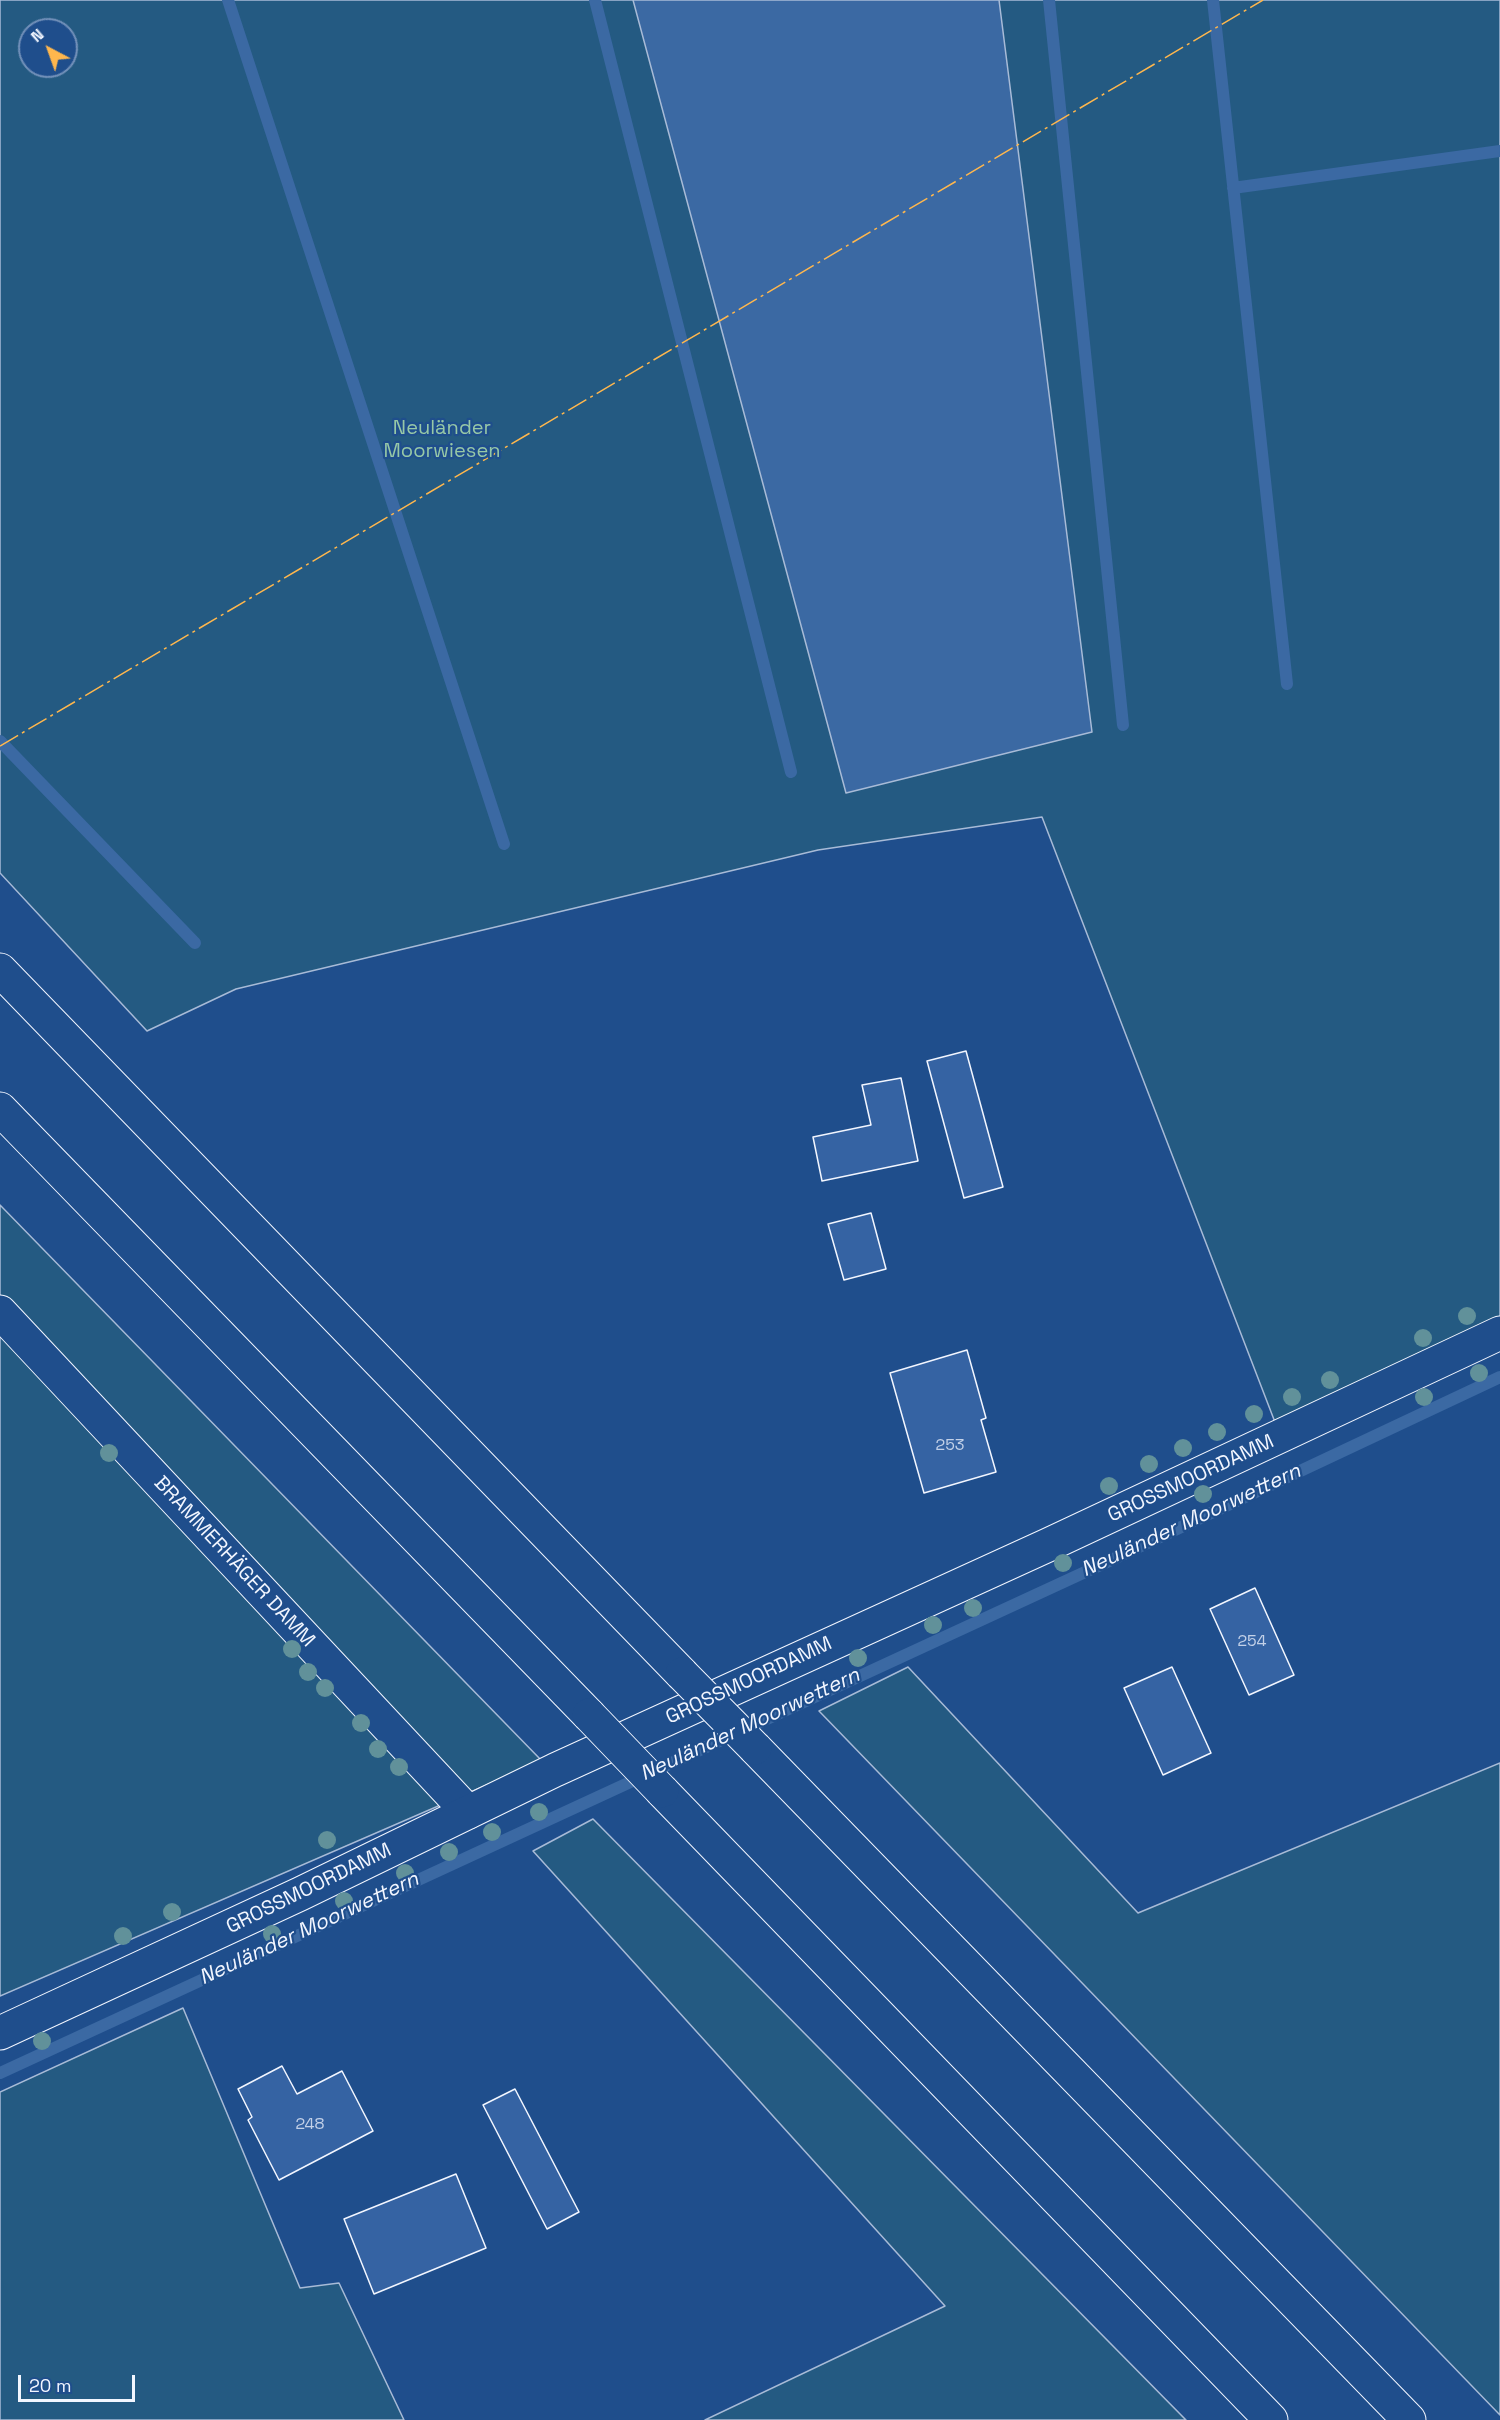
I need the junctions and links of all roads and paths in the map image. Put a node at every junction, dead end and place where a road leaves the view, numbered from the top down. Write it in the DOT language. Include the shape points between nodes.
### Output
graph roads {
  1 [pos="0,970"];
  2 [pos="0,1109"];
  3 [pos="0,1312"];
  4 [pos="1500,1333"];
  5 [pos="468,1812"];
  6 [pos="0,2034"];
  7 [pos="1271,2420"];
  8 [pos="1409,2420"];
  1 -- 8 [label="main road, bridge"];
  2 -- 7 [label="main road, bridge"];
  3 -- 5 [label="main road, BRAMMERHÄGER DAMM"];
  4 -- 5 [label="main road, GROSSMOORDAMM"];
  5 -- 6 [label="main road, GROSSMOORDAMM"];
}
